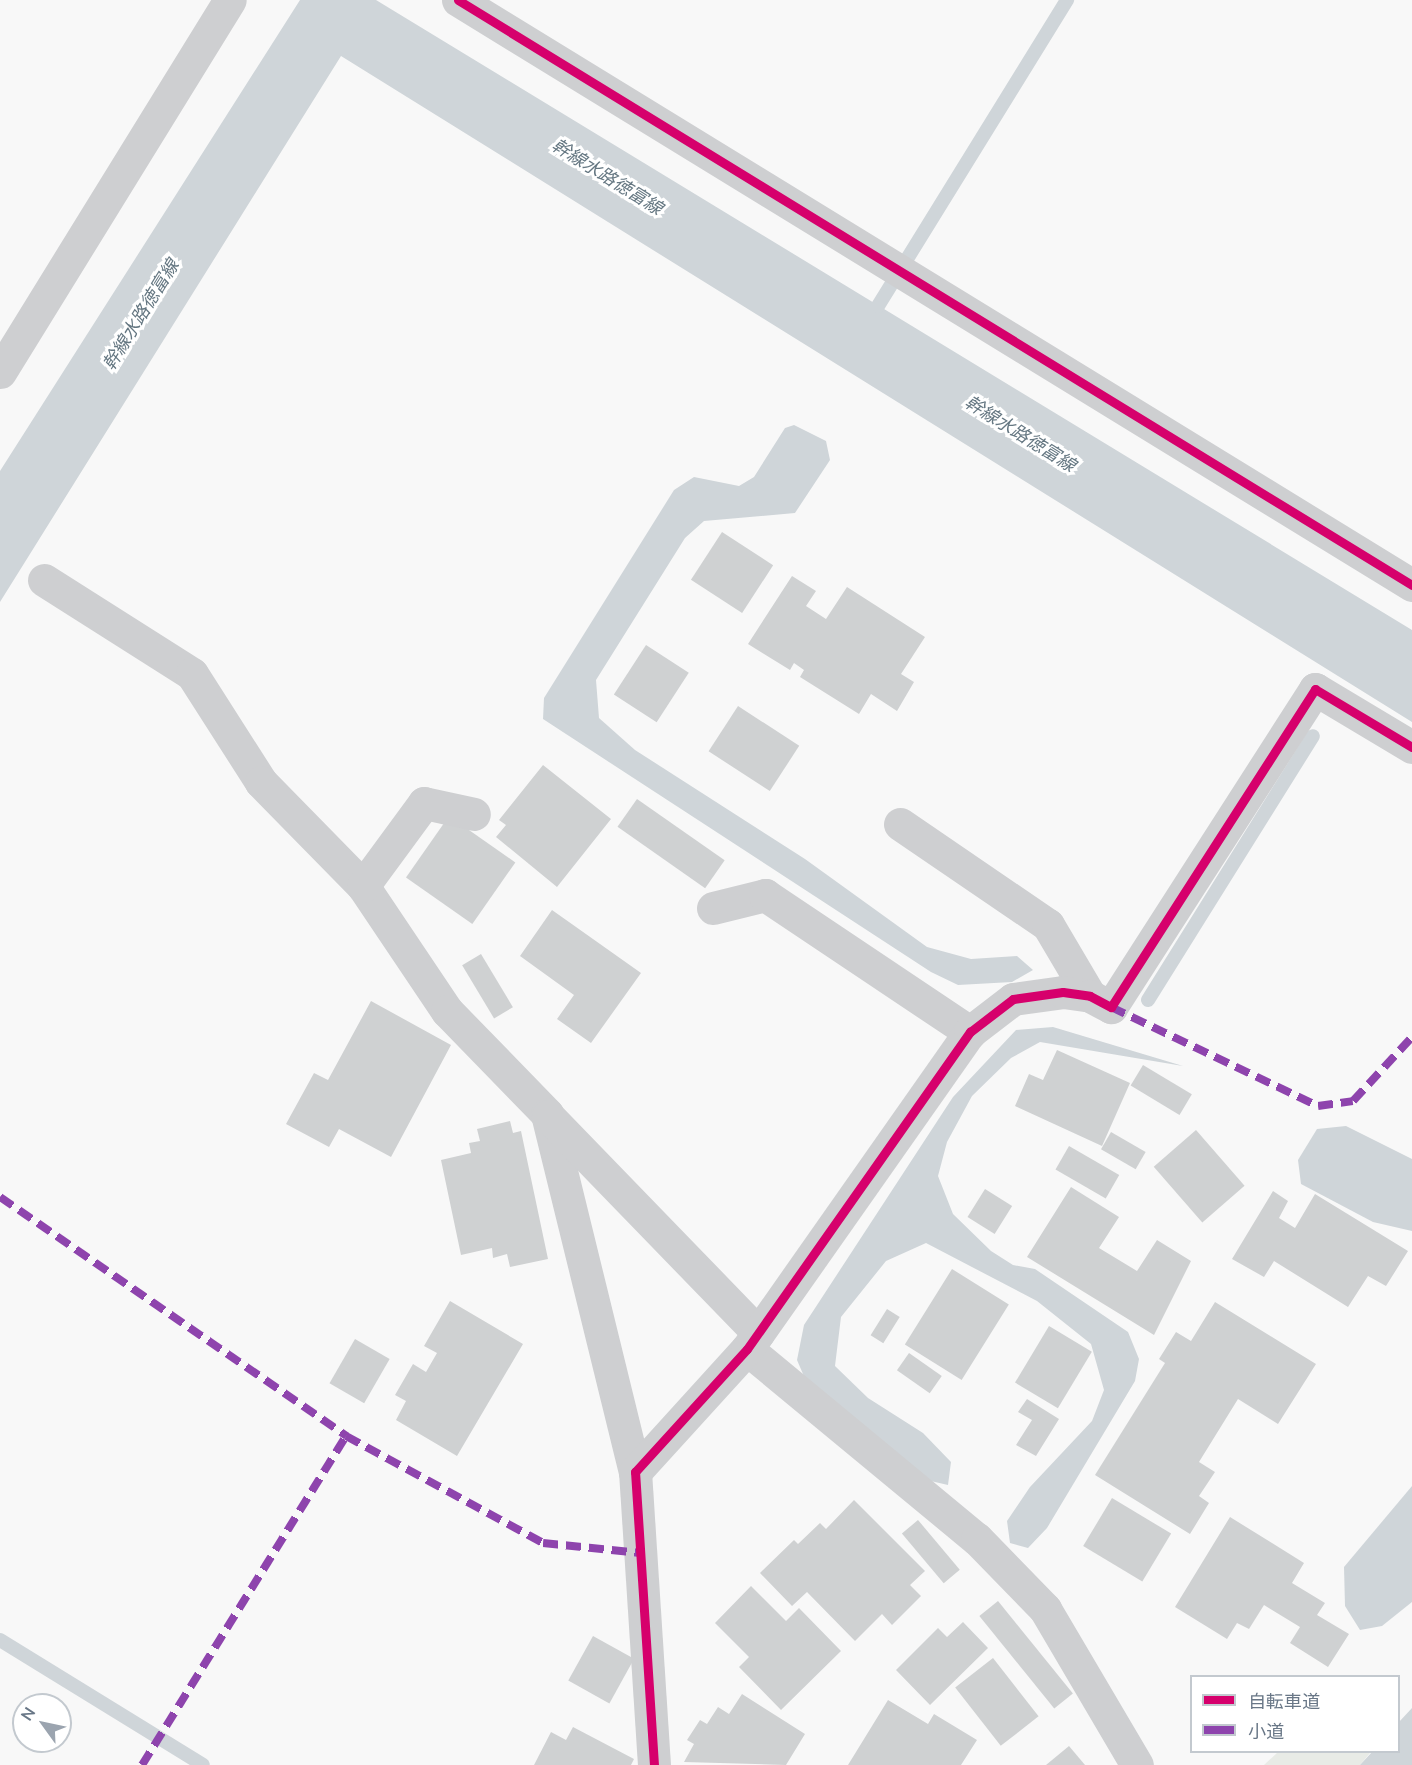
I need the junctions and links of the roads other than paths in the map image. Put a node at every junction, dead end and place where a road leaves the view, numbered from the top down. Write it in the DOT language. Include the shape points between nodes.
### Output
graph roads {
  1 [pos="230,0"];
  2 [pos="458,0"];
  3 [pos="0,372"];
  4 [pos="44,580"];
  5 [pos="1412,585"];
  6 [pos="1412,747"];
  7 [pos="474,814"];
  8 [pos="900,824"];
  9 [pos="363,886"];
  10 [pos="713,908"];
  11 [pos="1090,996"];
  12 [pos="970,1032"];
  13 [pos="547,1114"];
  14 [pos="752,1341"];
  15 [pos="635,1472"];
  16 [pos="654,1765"];
  17 [pos="1137,1765"];
  1 -- 3 [label="street"];
  2 -- 5 [label="street"];
  4 -- 9 [label="street" via="192,674 261,783"];
  6 -- 11 [label="street" via="1315,689 1111,1007"];
  7 -- 9 [label="street" via="424,803"];
  8 -- 11 [label="street" via="1048,925"];
  9 -- 13 [label="street" via="447,1011"];
  10 -- 12 [label="street" via="765,895"];
  11 -- 12 [label="street" via="1063,992 1013,999"];
  12 -- 14 [label="street"];
  13 -- 14 [label="street"];
  13 -- 15 [label="street"];
  14 -- 15 [label="street"];
  14 -- 17 [label="street" via="977,1539 1045,1609"];
  15 -- 16 [label="street"];
}
